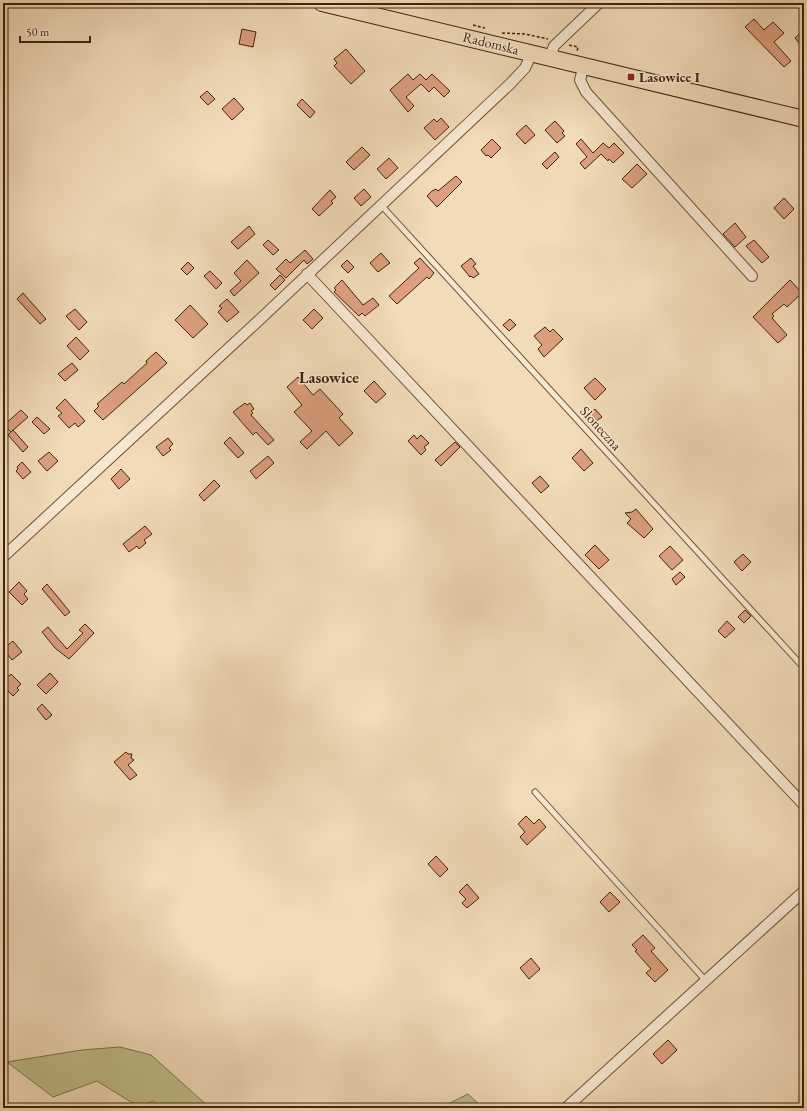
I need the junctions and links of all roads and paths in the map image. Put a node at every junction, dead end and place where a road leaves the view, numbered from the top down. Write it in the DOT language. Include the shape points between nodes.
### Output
graph roads {
  1 [pos="322,3"];
  2 [pos="599,3"];
  3 [pos="532,53"];
  4 [pos="550,57"];
  5 [pos="584,65"];
  6 [pos="804,118"];
  7 [pos="381,205"];
  8 [pos="307,274"];
  9 [pos="752,276"];
  10 [pos="3,557"];
  11 [pos="804,668"];
  12 [pos="535,792"];
  13 [pos="804,805"];
  14 [pos="804,891"];
  15 [pos="706,982"];
  16 [pos="566,1108"];
  1 -- 3 [label="main road, Radomska"];
  2 -- 4 [label="street" via="554,46"];
  3 -- 4 [label="main road, Radomska"];
  3 -- 7 [label="street" via="525,68 510,84"];
  4 -- 5 [label="main road, Radomska"];
  5 -- 6 [label="main road, Radomska"];
  5 -- 9 [label="street" via="580,80 586,92"];
  7 -- 8 [label="street"];
  7 -- 11 [label="lane, Słoneczna"];
  8 -- 10 [label="street"];
  8 -- 13 [label="street"];
  12 -- 15 [label="lane"];
  14 -- 15 [label="street"];
  15 -- 16 [label="street"];
}
